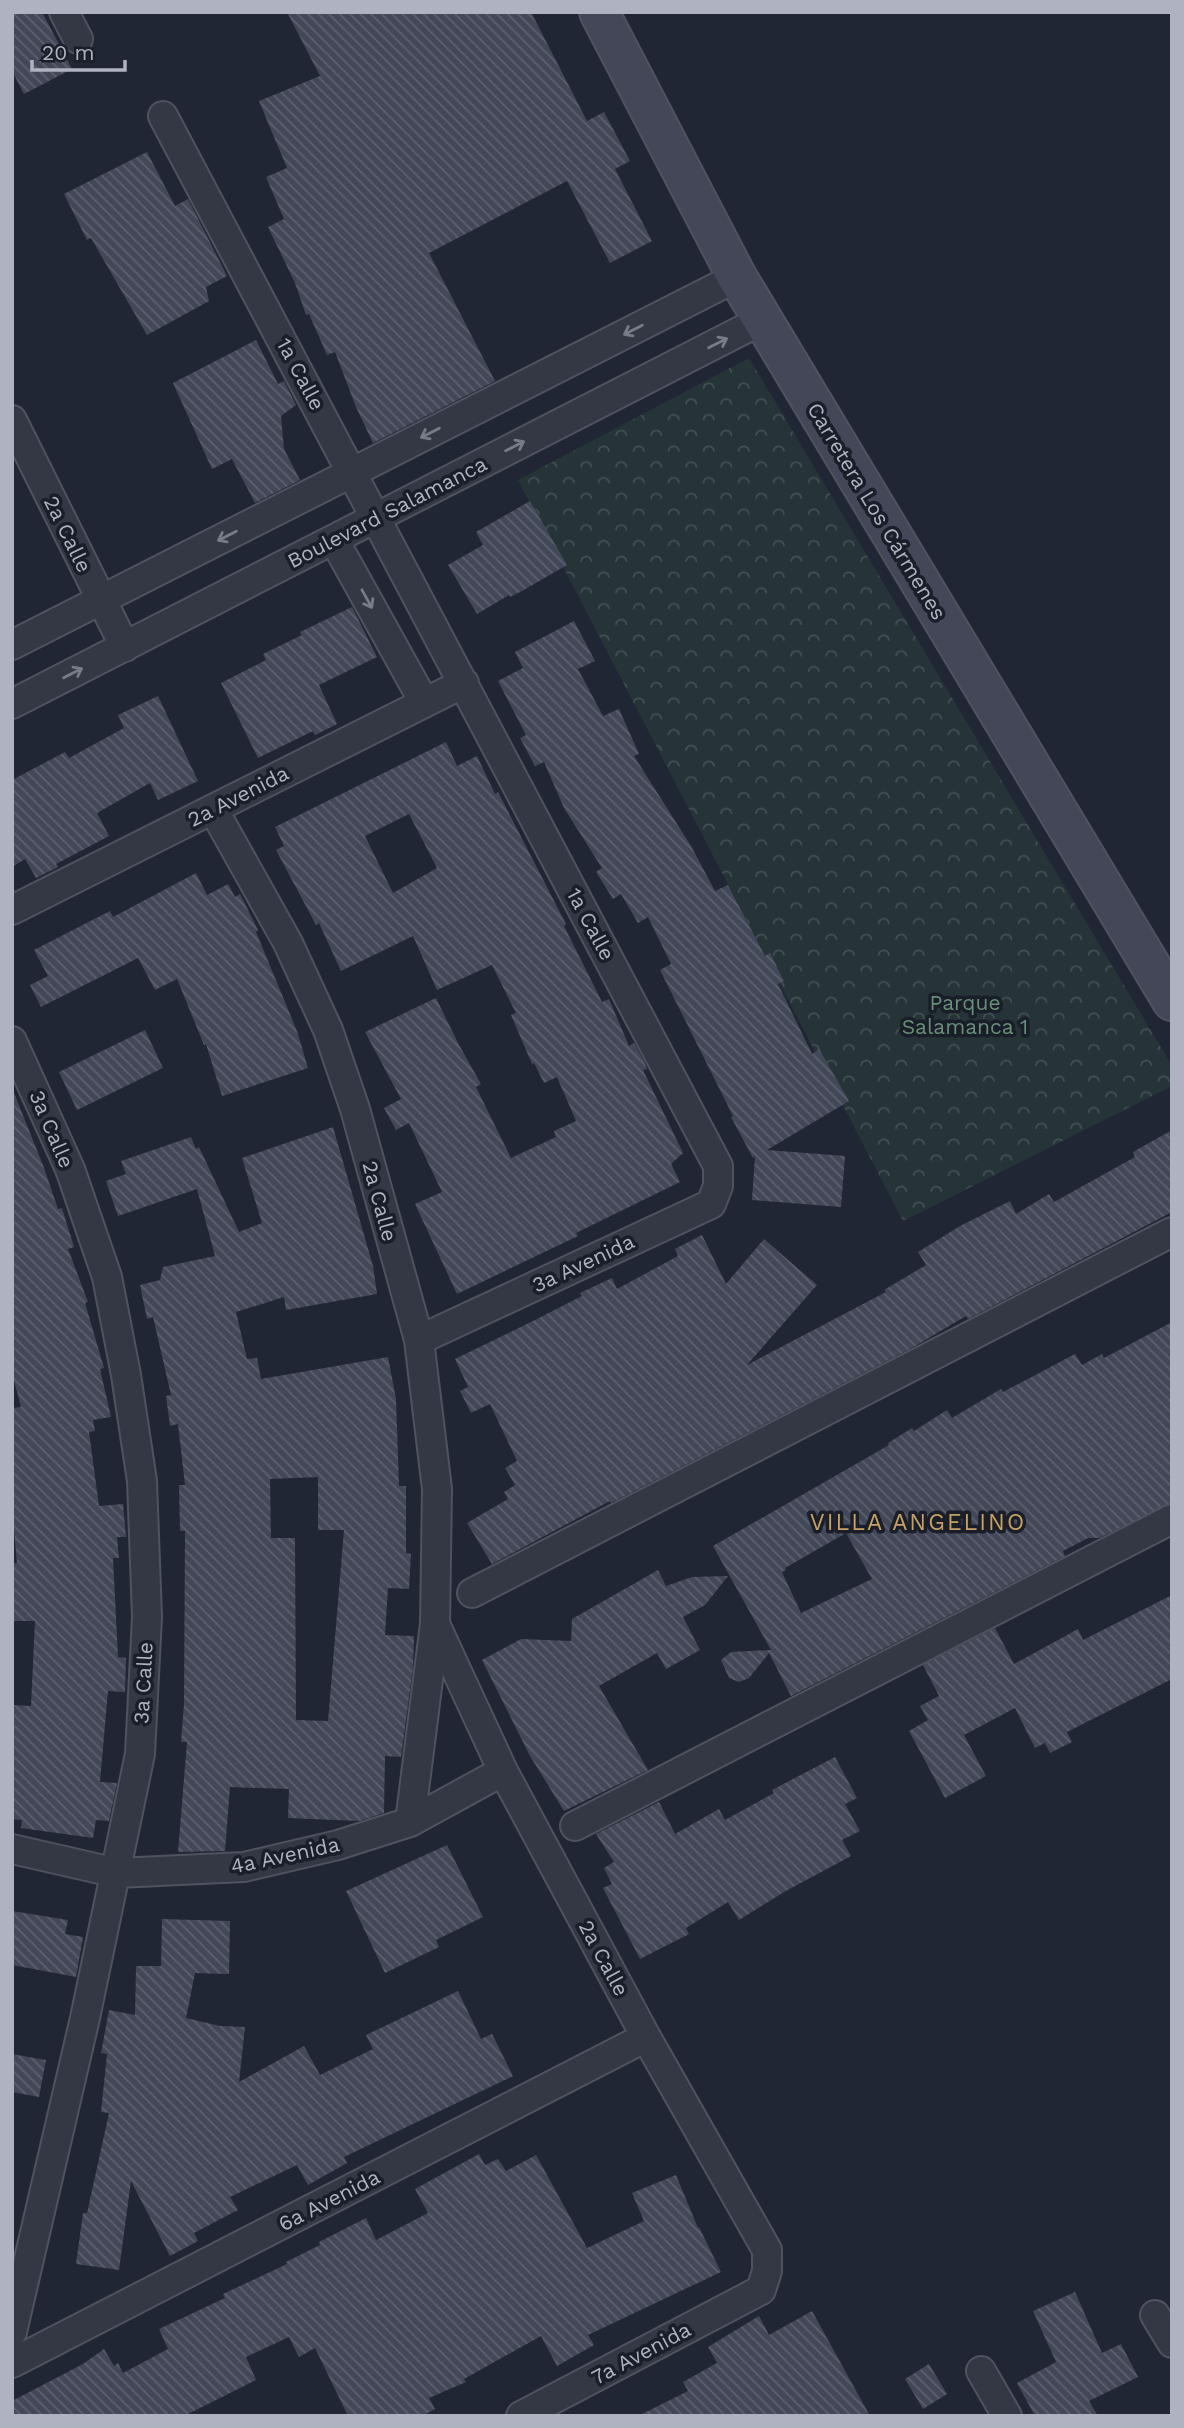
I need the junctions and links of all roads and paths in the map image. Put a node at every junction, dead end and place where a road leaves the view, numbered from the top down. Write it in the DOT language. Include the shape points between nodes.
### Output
graph roads {
  1 [pos="64,12"];
  2 [pos="599,12"];
  3 [pos="78,39"];
  4 [pos="163,116"];
  5 [pos="737,277"];
  6 [pos="762,320"];
  7 [pos="12,420"];
  8 [pos="353,472"];
  9 [pos="377,517"];
  10 [pos="334,540"];
  11 [pos="101,600"];
  12 [pos="12,645"];
  13 [pos="125,647"];
  14 [pos="464,683"];
  15 [pos="424,702"];
  16 [pos="12,704"];
  17 [pos="213,809"];
  18 [pos="12,909"];
  19 [pos="1172,1001"];
  20 [pos="12,1041"];
  21 [pos="718,1166"];
  22 [pos="1172,1232"];
  23 [pos="419,1340"];
  24 [pos="1172,1519"];
  25 [pos="472,1593"];
  26 [pos="435,1624"];
  27 [pos="503,1771"];
  28 [pos="410,1822"];
  29 [pos="575,1826"];
  30 [pos="12,1849"];
  31 [pos="117,1873"];
  32 [pos="646,2037"];
  33 [pos="761,2290"];
  34 [pos="1155,2315"];
  35 [pos="12,2332"];
  36 [pos="1172,2343"];
  37 [pos="12,2363"];
  38 [pos="981,2371"];
  39 [pos="521,2416"];
  40 [pos="1007,2416"];
  1 -- 3 [label="street"];
  2 -- 5 [label="main road, Carretera Los Cármenes"];
  4 -- 8 [label="street, 1a Calle"];
  5 -- 6 [label="main road, Carretera Los Cármenes"];
  5 -- 8 [label="street, one-way"];
  9 -- 6 [label="street, Boulevard Salamanca, one-way"];
  6 -- 19 [label="main road, Carretera Los Cármenes"];
  7 -- 11 [label="street, 2a Calle"];
  8 -- 9 [label="street, 1a Calle"];
  8 -- 11 [label="street, one-way"];
  9 -- 10 [label="street, Boulevard Salamanca"];
  9 -- 14 [label="street, 1a Calle"];
  10 -- 13 [label="street, Boulevard Salamanca"];
  10 -- 15 [label="street, one-way"];
  11 -- 12 [label="street"];
  11 -- 13 [label="street, 2a Calle"];
  16 -- 13 [label="street, Boulevard Salamanca, one-way"];
  14 -- 15 [label="street, 2a Avenida"];
  14 -- 21 [label="street, 1a Calle"];
  15 -- 17 [label="street, 2a Avenida"];
  17 -- 18 [label="street, 2a Avenida"];
  17 -- 23 [label="street, 2a Calle" via="288,943 328,1030 355,1109"];
  20 -- 31 [label="street, 3a Calle" via="70,1169 107,1277 142,1481 147,1617 139,1754"];
  21 -- 23 [label="street, 3a Avenida" via="718,1186 711,1204"];
  22 -- 25 [label="street"];
  23 -- 26 [label="street, 2a Calle" via="437,1489"];
  24 -- 29 [label="street"];
  26 -- 27 [label="street, 2a Calle"];
  26 -- 28 [label="street, 2a Calle"];
  27 -- 28 [label="street, 4a Avenida"];
  27 -- 32 [label="street, 2a Calle"];
  28 -- 31 [label="street, 4a Avenida" via="244,1867"];
  30 -- 31 [label="street, 4a Avenida"];
  31 -- 35 [label="street, 3a Calle"];
  32 -- 33 [label="street, 2a Calle" via="767,2250"];
  32 -- 37 [label="street, 6a Avenida"];
  33 -- 39 [label="street, 7a Avenida"];
  34 -- 36 [label="street"];
  38 -- 40 [label="street"];
}
